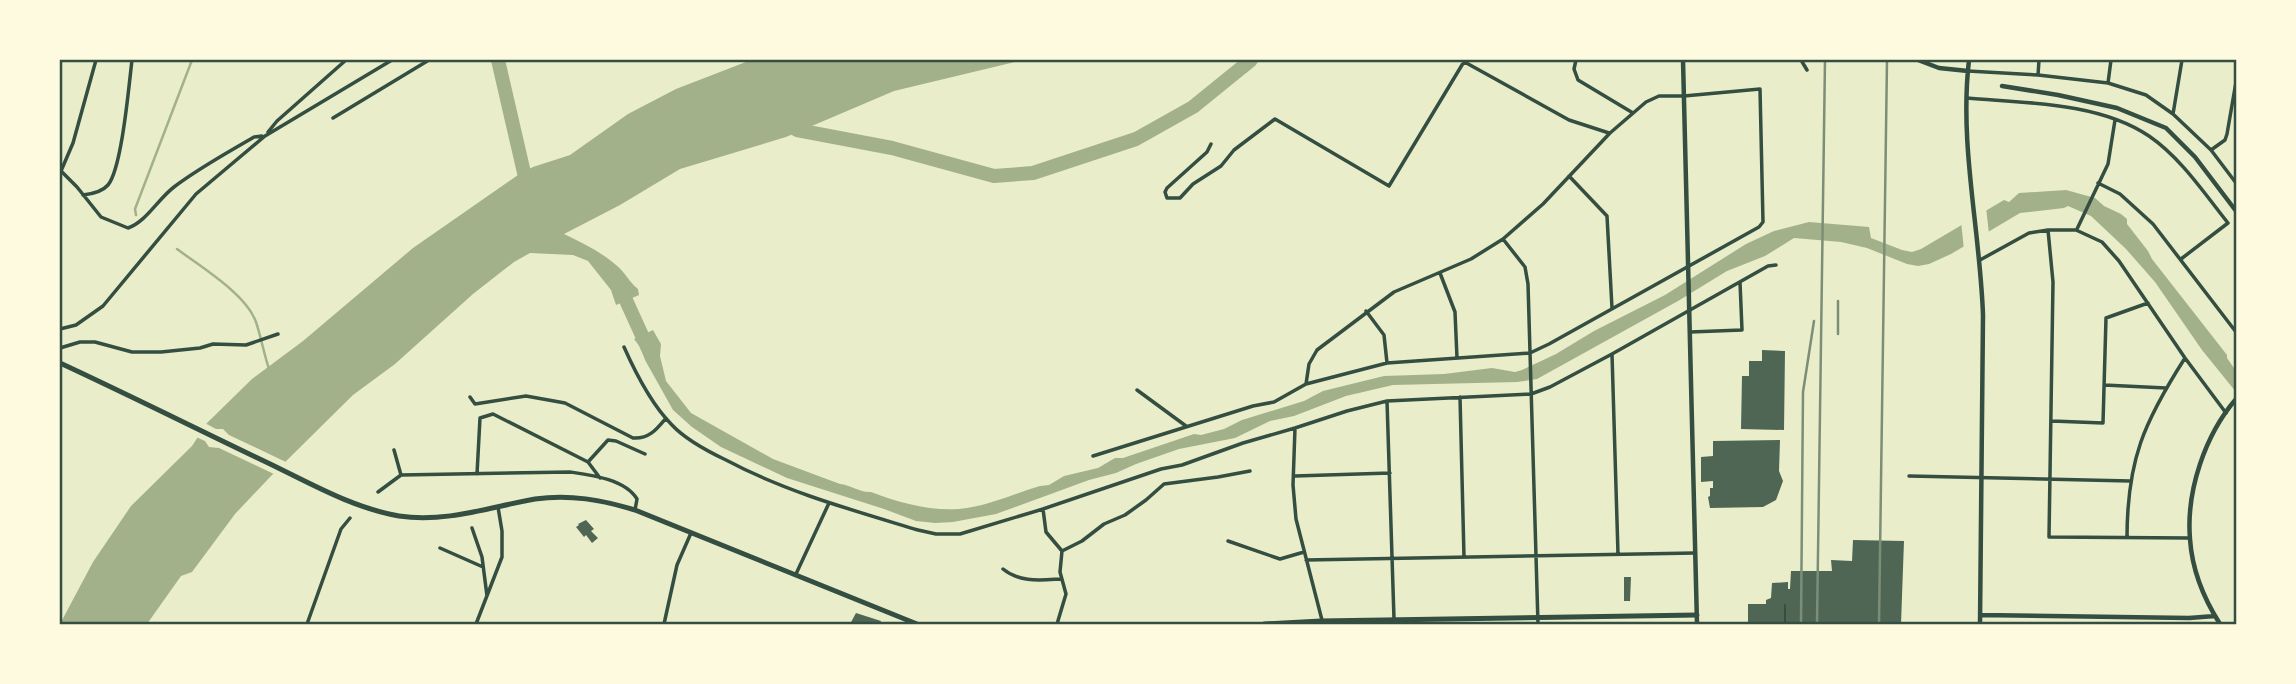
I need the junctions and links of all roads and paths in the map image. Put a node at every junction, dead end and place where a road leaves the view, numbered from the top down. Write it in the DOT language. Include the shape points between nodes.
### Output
graph roads {
  1 [pos="96,60"];
  2 [pos="132,60"];
  3 [pos="346,60"];
  4 [pos="392,60"];
  5 [pos="429,60"];
  6 [pos="1463,60"];
  7 [pos="1576,60"];
  8 [pos="1801,60"];
  9 [pos="1918,60"];
  10 [pos="1969,60"];
  11 [pos="2039,60"];
  12 [pos="2111,60"];
  13 [pos="2182,60"];
  14 [pos="1684,61"];
  15 [pos="1807,70"];
  16 [pos="1968,71"];
  17 [pos="2038,75"];
  18 [pos="2236,82"];
  19 [pos="2108,83"];
  20 [pos="2002,86"];
  21 [pos="1684,96"];
  22 [pos="1966,98"];
  23 [pos="1633,113"];
  24 [pos="2173,114"];
  25 [pos="333,118"];
  26 [pos="2115,120"];
  27 [pos="1610,133"];
  28 [pos="265,136"];
  29 [pos="1211,144"];
  30 [pos="2211,150"];
  31 [pos="60,171"];
  32 [pos="1569,176"];
  33 [pos="2098,183"];
  34 [pos="2236,183"];
  35 [pos="83,195"];
  36 [pos="2236,211"];
  37 [pos="2048,230"];
  38 [pos="2076,230"];
  39 [pos="1503,239"];
  40 [pos="1980,260"];
  41 [pos="2181,260"];
  42 [pos="1776,265"];
  43 [pos="1688,269"];
  44 [pos="1440,273"];
  45 [pos="1741,282"];
  46 [pos="2148,303"];
  47 [pos="1612,308"];
  48 [pos="1689,309"];
  49 [pos="1366,311"];
  50 [pos="60,329"];
  51 [pos="1690,332"];
  52 [pos="2236,332"];
  53 [pos="278,334"];
  54 [pos="60,348"];
  55 [pos="624,348"];
  56 [pos="1612,354"];
  57 [pos="1530,355"];
  58 [pos="1457,358"];
  59 [pos="2185,358"];
  60 [pos="60,363"];
  61 [pos="1387,363"];
  62 [pos="1306,384"];
  63 [pos="2104,385"];
  64 [pos="2166,388"];
  65 [pos="1137,390"];
  66 [pos="1531,394"];
  67 [pos="470,397"];
  68 [pos="1460,397"];
  69 [pos="1387,401"];
  70 [pos="2235,401"];
  71 [pos="2226,413"];
  72 [pos="666,418"];
  73 [pos="2052,421"];
  74 [pos="1187,426"];
  75 [pos="1295,428"];
  76 [pos="394,450"];
  77 [pos="645,454"];
  78 [pos="1093,456"];
  79 [pos="588,463"];
  80 [pos="1250,471"];
  81 [pos="1390,473"];
  82 [pos="477,474"];
  83 [pos="401,475"];
  84 [pos="1295,476"];
  85 [pos="1909,476"];
  86 [pos="600,478"];
  87 [pos="1981,478"];
  88 [pos="2051,480"];
  89 [pos="2130,481"];
  90 [pos="378,492"];
  91 [pos="829,503"];
  92 [pos="498,507"];
  93 [pos="1043,509"];
  94 [pos="635,510"];
  95 [pos="350,518"];
  96 [pos="472,528"];
  97 [pos="691,533"];
  98 [pos="2127,538"];
  99 [pos="2189,538"];
  100 [pos="1228,541"];
  101 [pos="440,548"];
  102 [pos="1062,551"];
  103 [pos="1304,552"];
  104 [pos="1695,553"];
  105 [pos="1618,554"];
  106 [pos="1536,555"];
  107 [pos="1464,557"];
  108 [pos="1393,558"];
  109 [pos="1306,560"];
  110 [pos="483,567"];
  111 [pos="1003,569"];
  112 [pos="795,574"];
  113 [pos="1061,579"];
  114 [pos="487,598"];
  115 [pos="1785,605"];
  116 [pos="1697,615"];
  117 [pos="1980,615"];
  118 [pos="1496,617"];
  119 [pos="1538,617"];
  120 [pos="2215,617"];
  121 [pos="1394,619"];
  122 [pos="1305,623"];
  123 [pos="1322,623"];
  124 [pos="1785,623"];
  125 [pos="307,625"];
  126 [pos="476,625"];
  127 [pos="664,625"];
  128 [pos="917,625"];
  129 [pos="1058,625"];
  130 [pos="1264,625"];
  131 [pos="1490,625"];
  132 [pos="1538,625"];
  133 [pos="1697,625"];
  134 [pos="1980,625"];
  135 [pos="2220,625"];
  1 -- 31 [label="street" via="73,143"];
  2 -- 35 [label="street" via="112,178 108,186"];
  3 -- 28 [label="street"];
  4 -- 28 [label="street"];
  5 -- 25 [label="street"];
  6 -- 27 [label="street" via="1569,120"];
  6 -- 29 [label="street" via="1389,187 1275,119 1180,198 1167,198 1167,188"];
  7 -- 23 [label="street" via="1578,80"];
  8 -- 15 [label="street"];
  9 -- 16 [label="street"];
  10 -- 16 [label="street"];
  11 -- 17 [label="street"];
  12 -- 19 [label="street"];
  13 -- 24 [label="street"];
  14 -- 21 [label="street"];
  16 -- 17 [label="street"];
  16 -- 22 [label="street"];
  17 -- 19 [label="street"];
  18 -- 30 [label="street" via="2225,140"];
  19 -- 24 [label="street" via="2146,95"];
  20 -- 36 [label="street" via="2118,108 2166,128"];
  21 -- 23 [label="street" via="1659,96"];
  21 -- 43 [label="street"];
  21 -- 43 [label="street" via="1760,89 1763,222"];
  22 -- 26 [label="street" via="2079,109"];
  22 -- 40 [label="street"];
  23 -- 27 [label="street"];
  24 -- 30 [label="street"];
  26 -- 33 [label="street" via="2108,163"];
  26 -- 41 [label="street" via="2165,149 2228,223"];
  27 -- 32 [label="street"];
  28 -- 35 [label="street" via="254,137 200,168 128,228 101,217"];
  28 -- 50 [label="street" via="196,194 103,306 76,325"];
  30 -- 34 [label="street"];
  31 -- 35 [label="street"];
  32 -- 39 [label="street"];
  32 -- 47 [label="street" via="1607,216"];
  33 -- 38 [label="street"];
  33 -- 41 [label="street" via="2143,213"];
  37 -- 38 [label="street"];
  37 -- 40 [label="street" via="2029,233"];
  37 -- 73 [label="street" via="2053,282"];
  38 -- 46 [label="street" via="2102,242"];
  39 -- 44 [label="street"];
  39 -- 57 [label="street" via="1525,267"];
  40 -- 87 [label="street"];
  41 -- 52 [label="street"];
  42 -- 45 [label="street"];
  43 -- 47 [label="street"];
  43 -- 48 [label="street"];
  44 -- 49 [label="street" via="1394,292"];
  44 -- 58 [label="street" via="1455,312"];
  45 -- 48 [label="street"];
  45 -- 51 [label="street" via="1742,330"];
  46 -- 59 [label="street"];
  46 -- 63 [label="street" via="2106,318"];
  47 -- 57 [label="street"];
  48 -- 51 [label="street"];
  48 -- 56 [label="street"];
  49 -- 61 [label="street" via="1384,335"];
  49 -- 62 [label="street" via="1317,350"];
  51 -- 104 [label="street"];
  53 -- 54 [label="street" via="246,345 213,344 161,352 132,352 95,342"];
  55 -- 72 [label="street"];
  56 -- 66 [label="street"];
  56 -- 105 [label="street"];
  57 -- 58 [label="street"];
  57 -- 66 [label="street"];
  58 -- 61 [label="street"];
  59 -- 64 [label="street"];
  59 -- 71 [label="street"];
  60 -- 92 [label="main road" via="337,495 380,511 441,518"];
  61 -- 62 [label="street"];
  62 -- 74 [label="street" via="1274,402"];
  63 -- 64 [label="street"];
  63 -- 73 [label="street" via="2103,423"];
  64 -- 89 [label="street" via="2146,426"];
  65 -- 74 [label="street"];
  66 -- 68 [label="street"];
  66 -- 106 [label="street"];
  67 -- 72 [label="street" via="475,404 526,396 565,403 633,439 655,432"];
  68 -- 69 [label="street"];
  68 -- 107 [label="street"];
  69 -- 75 [label="street"];
  69 -- 81 [label="street"];
  70 -- 71 [label="street"];
  71 -- 99 [label="street" via="2201,464"];
  72 -- 91 [label="street" via="710,453"];
  73 -- 88 [label="street"];
  74 -- 78 [label="street"];
  75 -- 84 [label="street"];
  75 -- 93 [label="street"];
  76 -- 83 [label="street"];
  77 -- 79 [label="street" via="608,440"];
  79 -- 82 [label="street" via="493,414 480,418"];
  79 -- 86 [label="street"];
  80 -- 102 [label="street" via="1164,484 1125,515"];
  81 -- 84 [label="street"];
  81 -- 108 [label="street"];
  82 -- 83 [label="street"];
  82 -- 86 [label="street" via="570,472"];
  83 -- 90 [label="street"];
  84 -- 103 [label="street" via="1296,519"];
  85 -- 87 [label="street"];
  86 -- 94 [label="street" via="630,490 637,499"];
  87 -- 88 [label="street"];
  87 -- 117 [label="street"];
  88 -- 89 [label="street"];
  88 -- 98 [label="street" via="2049,537"];
  89 -- 98 [label="street"];
  91 -- 93 [label="street" via="936,534 960,534"];
  91 -- 112 [label="street"];
  92 -- 94 [label="main road" via="561,497 587,498"];
  92 -- 114 [label="street" via="502,557"];
  93 -- 102 [label="street" via="1046,532"];
  94 -- 97 [label="main road"];
  95 -- 125 [label="street" via="341,529"];
  96 -- 110 [label="street"];
  97 -- 112 [label="main road"];
  97 -- 127 [label="street" via="677,565"];
  98 -- 99 [label="street"];
  99 -- 120 [label="street" via="2200,584"];
  100 -- 103 [label="street" via="1280,559"];
  101 -- 110 [label="street"];
  102 -- 113 [label="street"];
  103 -- 109 [label="street"];
  104 -- 105 [label="street"];
  104 -- 116 [label="street"];
  105 -- 106 [label="street"];
  106 -- 107 [label="street"];
  106 -- 119 [label="street"];
  107 -- 108 [label="street"];
  108 -- 109 [label="street"];
  108 -- 121 [label="street"];
  109 -- 123 [label="street"];
  110 -- 114 [label="street"];
  111 -- 113 [label="street" via="1032,580"];
  112 -- 128 [label="main road"];
  113 -- 129 [label="street" via="1066,594"];
  114 -- 126 [label="street"];
  115 -- 124 [label="path"];
  116 -- 119 [label="main road"];
  116 -- 133 [label="street"];
  117 -- 120 [label="street"];
  117 -- 134 [label="street"];
  118 -- 119 [label="main road"];
  118 -- 121 [label="main road"];
  118 -- 131 [label="main road"];
  119 -- 132 [label="street"];
  120 -- 135 [label="street"];
  121 -- 123 [label="main road"];
  122 -- 123 [label="main road"];
  122 -- 130 [label="main road"];
}
